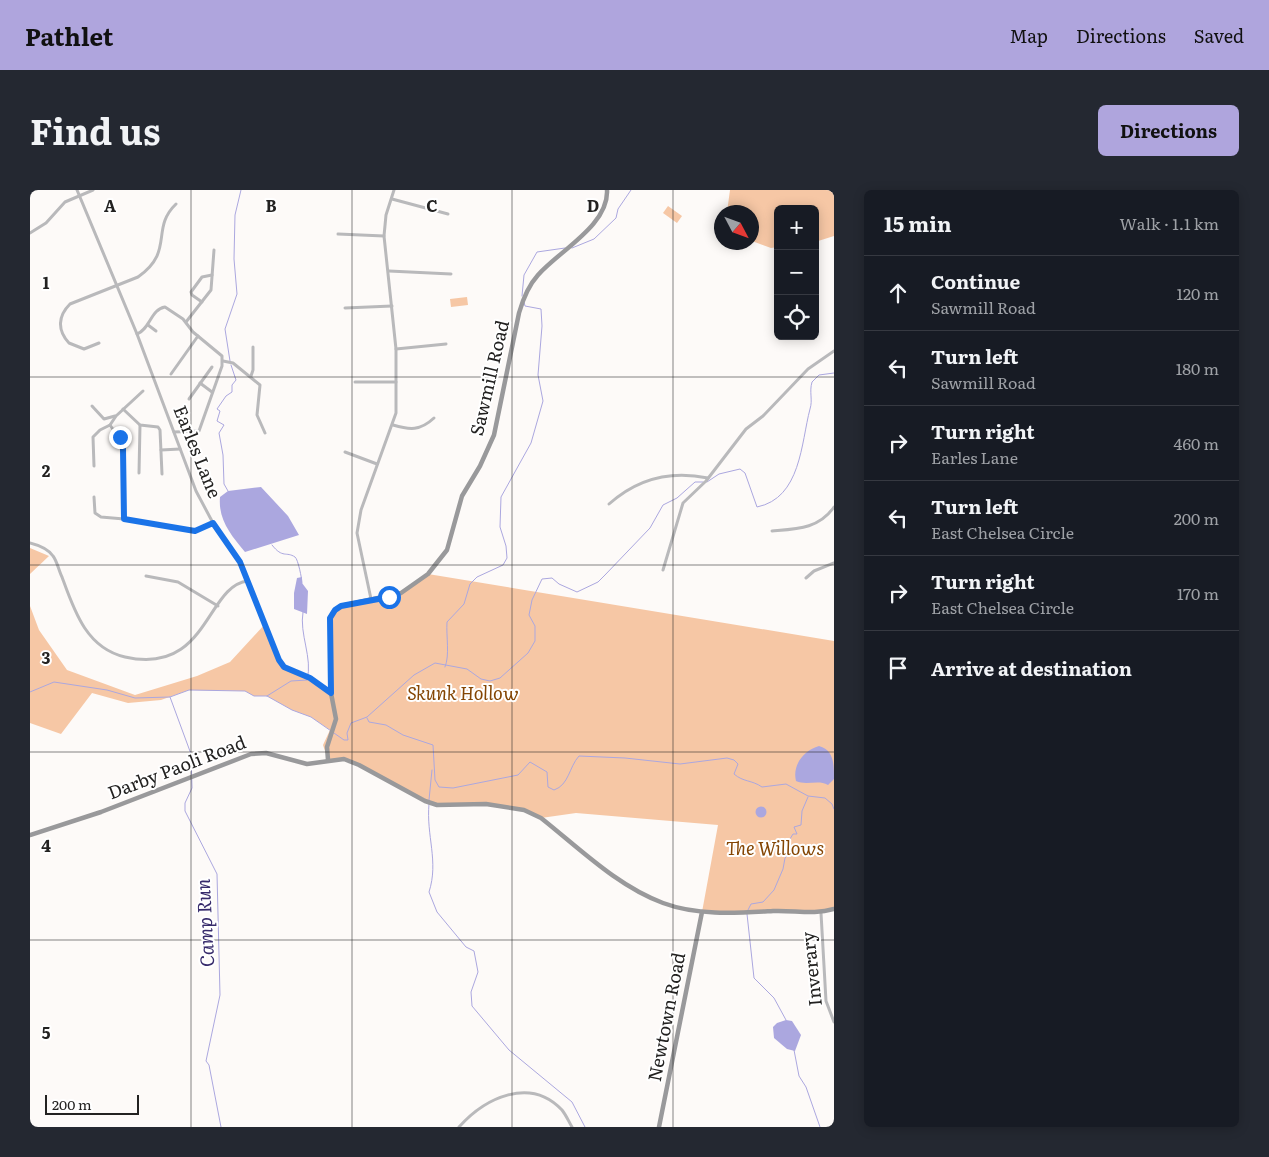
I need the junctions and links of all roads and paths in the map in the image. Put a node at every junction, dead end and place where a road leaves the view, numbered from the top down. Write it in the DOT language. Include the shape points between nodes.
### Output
graph roads {
  1 [pos="77,190"];
  2 [pos="93,190"];
  3 [pos="394,190"];
  4 [pos="607,190"];
  5 [pos="79,195"];
  6 [pos="392,198"];
  7 [pos="176,204"];
  8 [pos="448,214"];
  9 [pos="30,234"];
  10 [pos="338,234"];
  11 [pos="384,236"];
  12 [pos="214,250"];
  13 [pos="390,271"];
  14 [pos="451,274"];
  15 [pos="212,275"];
  16 [pos="116,284"];
  17 [pos="202,302"];
  18 [pos="392,306"];
  19 [pos="345,308"];
  20 [pos="186,322"];
  21 [pos="148,325"];
  22 [pos="156,331"];
  23 [pos="137,334"];
  24 [pos="198,336"];
  25 [pos="99,343"];
  26 [pos="446,344"];
  27 [pos="254,347"];
  28 [pos="396,349"];
  29 [pos="834,351"];
  30 [pos="223,361"];
  31 [pos="212,368"];
  32 [pos="171,374"];
  33 [pos="251,376"];
  34 [pos="355,382"];
  35 [pos="396,382"];
  36 [pos="200,383"];
  37 [pos="143,391"];
  38 [pos="212,392"];
  39 [pos="189,399"];
  40 [pos="92,406"];
  41 [pos="123,410"];
  42 [pos="116,416"];
  43 [pos="434,418"];
  44 [pos="110,425"];
  45 [pos="140,425"];
  46 [pos="393,425"];
  47 [pos="174,432"];
  48 [pos="265,433"];
  49 [pos="180,449"];
  50 [pos="162,450"];
  51 [pos="345,452"];
  52 [pos="377,464"];
  53 [pos="94,466"];
  54 [pos="139,473"];
  55 [pos="162,474"];
  56 [pos="707,480"];
  57 [pos="94,497"];
  58 [pos="609,504"];
  59 [pos="834,507"];
  60 [pos="124,519"];
  61 [pos="213,523"];
  62 [pos="772,531"];
  63 [pos="30,543"];
  64 [pos="834,563"];
  65 [pos="663,570"];
  66 [pos="146,576"];
  67 [pos="806,578"];
  68 [pos="248,581"];
  69 [pos="372,599"];
  70 [pos="218,606"];
  71 [pos="331,693"];
  72 [pos="328,760"];
  73 [pos="30,835"];
  74 [pos="834,909"];
  75 [pos="702,912"];
  76 [pos="821,913"];
  77 [pos="834,1022"];
  78 [pos="459,1127"];
  79 [pos="572,1127"];
  80 [pos="659,1127"];
  1 -- 5 [label="street, Earles Lane"];
  2 -- 5 [label="street"];
  3 -- 6 [label="street"];
  4 -- 69 [label="street, Sawmill Road" via="601,216 538,275 524,295 494,435 462,496 447,550 428,574 401,593"];
  5 -- 9 [label="street" via="65,202 46,223"];
  5 -- 16 [label="street, Earles Lane"];
  6 -- 8 [label="street"];
  6 -- 11 [label="street"];
  7 -- 16 [label="street" via="164,220 159,256 154,264 138,277"];
  10 -- 11 [label="street"];
  11 -- 13 [label="street"];
  12 -- 15 [label="street"];
  13 -- 14 [label="street"];
  13 -- 18 [label="street"];
  15 -- 17 [label="street" via="211,290"];
  15 -- 17 [label="street" via="202,277 191,292"];
  16 -- 23 [label="street, Earles Lane"];
  16 -- 25 [label="street" via="70,304 60,321 62,333 72,345 84,348"];
  17 -- 20 [label="street"];
  18 -- 19 [label="street"];
  18 -- 28 [label="street"];
  20 -- 21 [label="street" via="164,306"];
  20 -- 24 [label="street"];
  21 -- 22 [label="street"];
  21 -- 23 [label="street"];
  23 -- 47 [label="street, Earles Lane"];
  24 -- 30 [label="street" via="217,350"];
  24 -- 32 [label="street"];
  26 -- 28 [label="street"];
  27 -- 33 [label="street"];
  28 -- 35 [label="street"];
  29 -- 56 [label="street" via="808,369 746,429"];
  30 -- 33 [label="street" via="233,363"];
  30 -- 38 [label="street"];
  31 -- 36 [label="street"];
  33 -- 48 [label="street" via="260,388 257,415"];
  34 -- 35 [label="street"];
  35 -- 46 [label="street"];
  36 -- 38 [label="street"];
  36 -- 39 [label="street"];
  37 -- 41 [label="street"];
  38 -- 47 [label="street" via="199,431"];
  40 -- 42 [label="street" via="104,419"];
  41 -- 42 [label="street"];
  41 -- 45 [label="street"];
  42 -- 44 [label="street"];
  43 -- 46 [label="street" via="416,429"];
  44 -- 53 [label="street" via="93,437"];
  44 -- 60 [label="street" via="123,444"];
  45 -- 50 [label="street" via="158,427"];
  45 -- 54 [label="street"];
  46 -- 52 [label="street"];
  47 -- 49 [label="street, Earles Lane"];
  49 -- 50 [label="street"];
  49 -- 61 [label="street, Earles Lane" via="196,492"];
  50 -- 55 [label="street"];
  51 -- 52 [label="street"];
  52 -- 69 [label="street" via="361,510 357,533"];
  56 -- 58 [label="street" via="689,474 652,478 624,491"];
  56 -- 65 [label="street" via="683,503"];
  57 -- 60 [label="street" via="96,515"];
  59 -- 62 [label="street" via="822,520 810,526"];
  60 -- 61 [label="street" via="195,531"];
  61 -- 68 [label="street, Earles Lane" via="240,562"];
  63 -- 70 [label="street" via="53,556 74,612 90,637 112,653 144,659 163,657 183,648 200,633"];
  64 -- 67 [label="street"];
  66 -- 70 [label="street" via="178,582"];
  68 -- 70 [label="street" via="234,584"];
  68 -- 71 [label="street, Earles Lane" via="281,664"];
  69 -- 71 [label="street, Sawmill Road" via="341,606 330,618"];
  71 -- 72 [label="street, Sawmill Road" via="336,719 328,742"];
  72 -- 73 [label="street, Darby Paoli Road" via="307,764 266,753 245,755 94,814"];
  72 -- 75 [label="street, Darby Paoli Road" via="350,761 437,805 486,804 529,812 630,886 663,903"];
  74 -- 76 [label="street, Darby Paoli Road"];
  75 -- 76 [label="street, Darby Paoli Road"];
  75 -- 80 [label="street, Newtown Road"];
  76 -- 77 [label="street, Inverary" via="826,1001"];
  78 -- 79 [label="street" via="470,1115 516,1092 541,1095 562,1110"];
}
